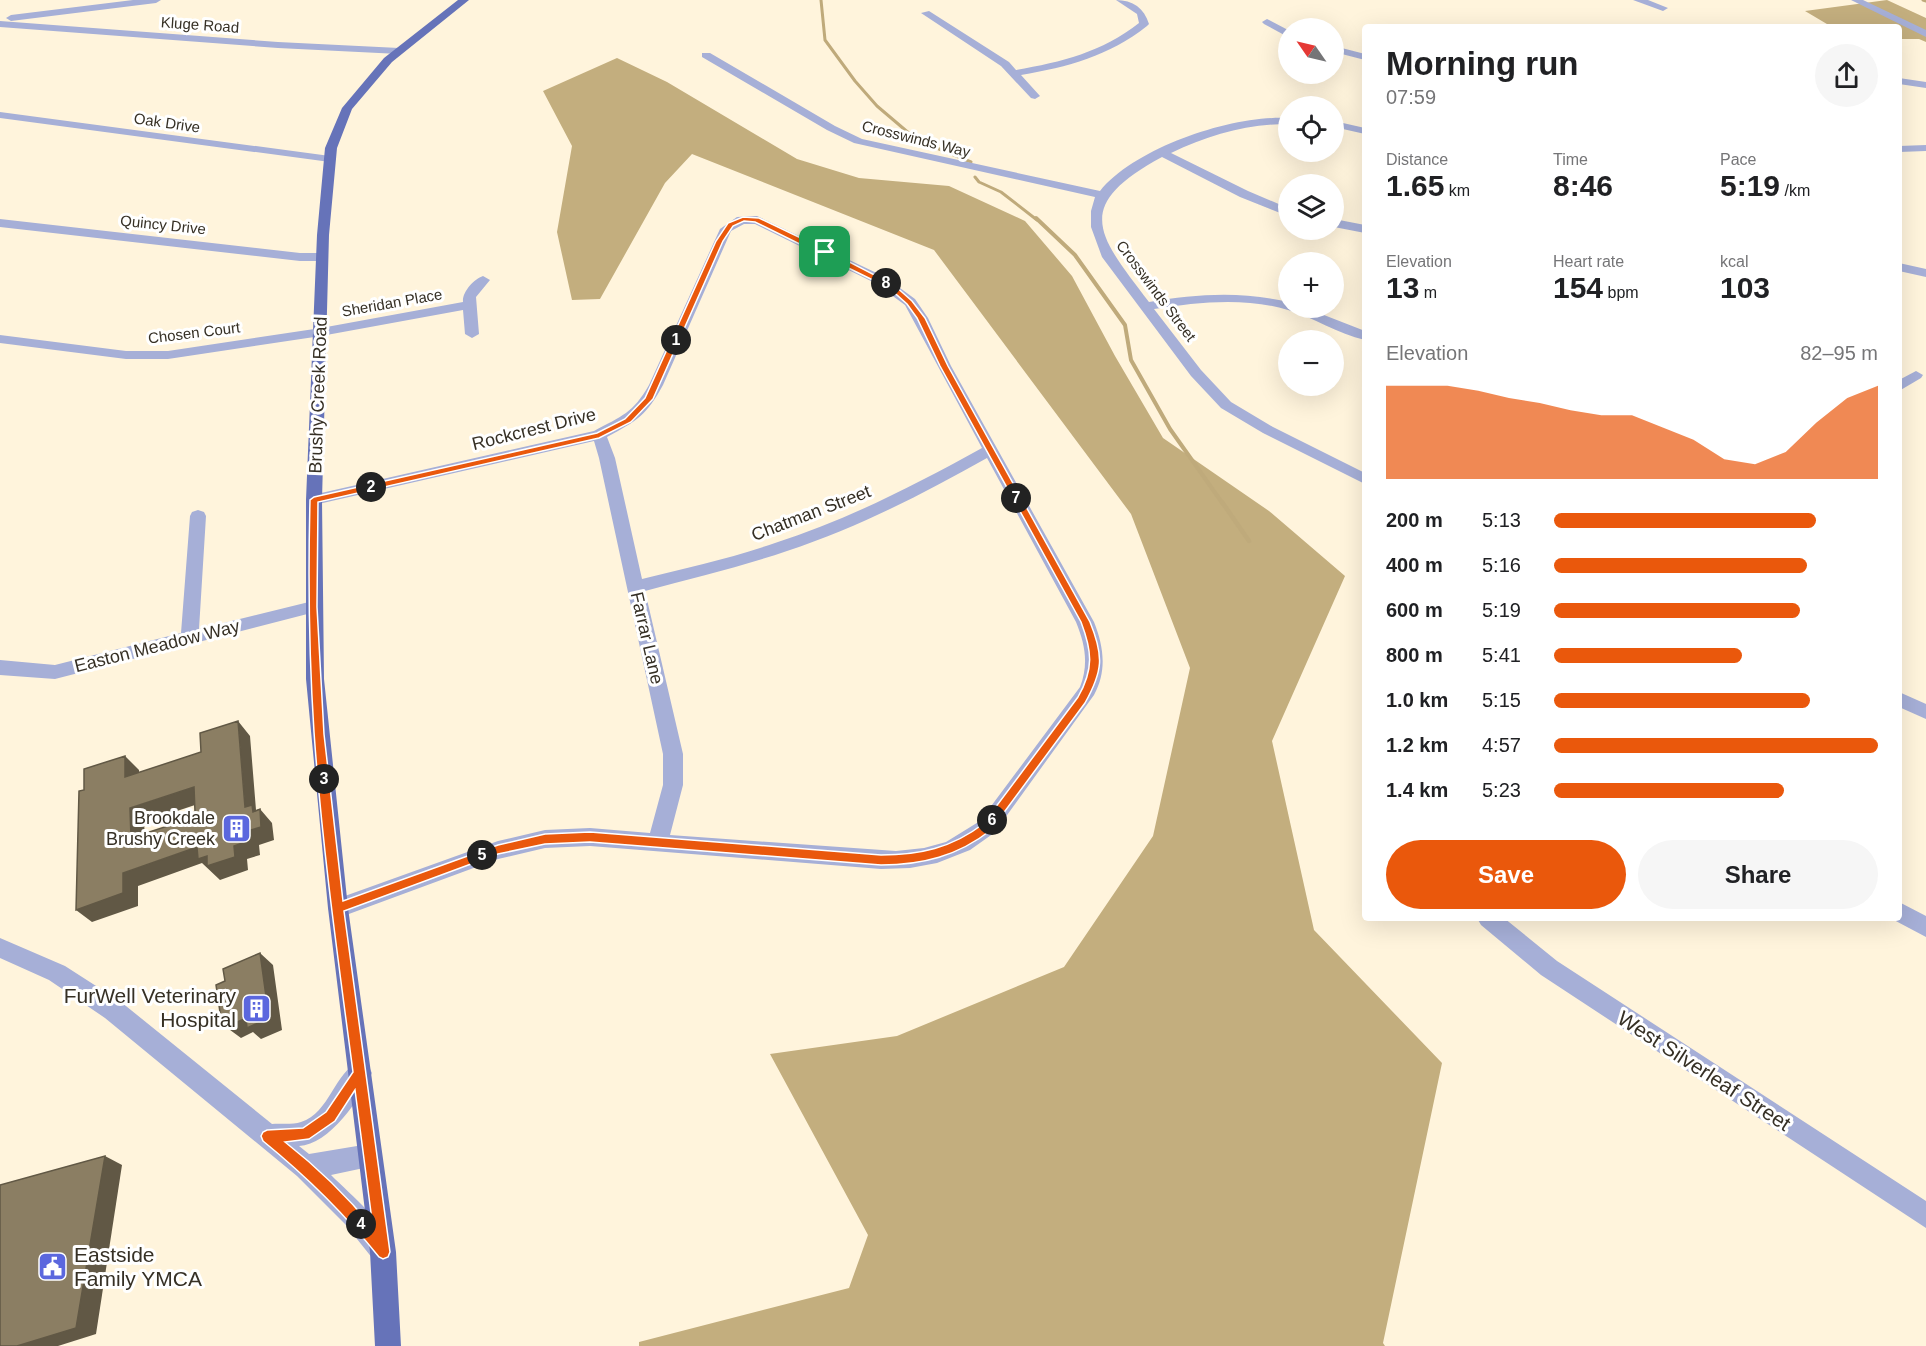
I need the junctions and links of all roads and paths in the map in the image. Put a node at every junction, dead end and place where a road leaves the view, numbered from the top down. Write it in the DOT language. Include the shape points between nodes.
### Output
graph roads {
  1 [pos="156,0"];
  2 [pos="464,0"];
  3 [pos="1120,0"];
  4 [pos="1638,0"];
  5 [pos="1856,0"];
  6 [pos="1663,8"];
  7 [pos="926,13"];
  8 [pos="0,22"];
  9 [pos="1266,22"];
  10 [pos="1278,29"];
  11 [pos="1926,34"];
  12 [pos="399,51"];
  13 [pos="1344,52"];
  14 [pos="705,55"];
  15 [pos="1362,56"];
  16 [pos="1016,73"];
  17 [pos="1902,81"];
  18 [pos="1926,85"];
  19 [pos="1035,96"];
  20 [pos="0,115"];
  21 [pos="1278,121"];
  22 [pos="1344,126"];
  23 [pos="1362,129"];
  24 [pos="1926,148"];
  25 [pos="1902,149"];
  26 [pos="1163,153"];
  27 [pos="330,159"];
  28 [pos="1102,195"];
  29 [pos="1278,208"];
  30 [pos="0,223"];
  31 [pos="1344,225"];
  32 [pos="1362,229"];
  33 [pos="322,257"];
  34 [pos="1902,268"];
  35 [pos="1926,273"];
  36 [pos="483,280"];
  37 [pos="1278,304"];
  38 [pos="468,305"];
  39 [pos="1146,306"];
  40 [pos="1320,318"];
  41 [pos="321,332"];
  42 [pos="472,334"];
  43 [pos="1362,335"];
  44 [pos="0,339"];
  45 [pos="1916,375"];
  46 [pos="1902,385"];
  47 [pos="599,435"];
  48 [pos="990,450"];
  49 [pos="1362,477"];
  50 [pos="314,500"];
  51 [pos="198,516"];
  52 [pos="636,587"];
  53 [pos="313,607"];
  54 [pos="190,637"];
  55 [pos="0,667"];
  56 [pos="1902,700"];
  57 [pos="1926,712"];
  58 [pos="658,841"];
  59 [pos="338,908"];
  60 [pos="1902,914"];
  61 [pos="1492,921"];
  62 [pos="1926,927"];
  63 [pos="0,948"];
  64 [pos="360,1073"];
  65 [pos="267,1136"];
  66 [pos="369,1156"];
  67 [pos="306,1167"];
  68 [pos="1926,1216"];
  69 [pos="383,1252"];
  70 [pos="388,1346"];
  1 -- 8 [label="street"];
  2 -- 12 [label="main road, Brushy Creek Road"];
  3 -- 16 [label="street" via="1141,13 1144,24 1129,37 1072,64"];
  4 -- 6 [label="street"];
  5 -- 11 [label="street"];
  7 -- 16 [label="street"];
  8 -- 12 [label="street, Kluge Road" via="300,47"];
  9 -- 10 [label="street"];
  12 -- 27 [label="main road, Brushy Creek Road" via="346,108"];
  13 -- 15 [label="street"];
  14 -- 28 [label="street, Crosswinds Way" via="858,141"];
  16 -- 19 [label="street"];
  17 -- 18 [label="street"];
  20 -- 27 [label="street, Oak Drive"];
  21 -- 26 [label="street" via="1229,127"];
  22 -- 23 [label="street"];
  24 -- 25 [label="street"];
  26 -- 28 [label="street" via="1128,171"];
  26 -- 29 [label="street"];
  27 -- 33 [label="main road, Brushy Creek Road"];
  28 -- 39 [label="street, Crosswinds Street" via="1096,213 1099,242"];
  30 -- 33 [label="street, Quincy Drive"];
  31 -- 32 [label="street"];
  33 -- 41 [label="main road, Brushy Creek Road"];
  34 -- 35 [label="street"];
  36 -- 38 [label="street, Sheridan Place" via="470,293"];
  37 -- 39 [label="street" via="1217,298"];
  38 -- 41 [label="street, Sheridan Place"];
  38 -- 42 [label="street, Sheridan Place"];
  39 -- 49 [label="street, Crosswinds Street" via="1196,373 1226,405"];
  40 -- 43 [label="street"];
  41 -- 44 [label="street, Chosen Court" via="190,353 144,356"];
  41 -- 50 [label="main road, Brushy Creek Road"];
  45 -- 46 [label="street"];
  47 -- 48 [label="street, Rockcrest Drive" via="628,420 649,399 722,237 731,225 743,219 757,220 880,280 902,295 921,318"];
  47 -- 50 [label="street, Rockcrest Drive"];
  47 -- 52 [label="street, Farrar Lane"];
  48 -- 52 [label="street, Chatman Street" via="916,491 796,542"];
  48 -- 58 [label="street" via="1085,622 1093,641 1095,667 1085,695 987,827 959,846 900,860"];
  50 -- 53 [label="main road, Brushy Creek Road"];
  51 -- 54 [label="street"];
  52 -- 58 [label="street, Farrar Lane" via="674,765 673,785"];
  53 -- 54 [label="street, Easton Meadow Way"];
  53 -- 59 [label="main road, Brushy Creek Road" via="319,734"];
  54 -- 55 [label="street, Easton Meadow Way" via="55,672"];
  56 -- 57 [label="street"];
  58 -- 59 [label="street" via="572,837 517,844"];
  59 -- 64 [label="main road, Brushy Creek Road"];
  60 -- 62 [label="street"];
  61 -- 68 [label="street, West Silverleaf Street" via="1549,968"];
  63 -- 65 [label="street" via="57,974 100,1000"];
  64 -- 65 [label="street" via="330,1116 305,1134"];
  64 -- 66 [label="main road, Brushy Creek Road"];
  65 -- 67 [label="street"];
  66 -- 67 [label="street"];
  66 -- 69 [label="main road, Brushy Creek Road"];
  67 -- 69 [label="street" via="354,1215"];
  69 -- 70 [label="main road, Brushy Creek Road"];
}
